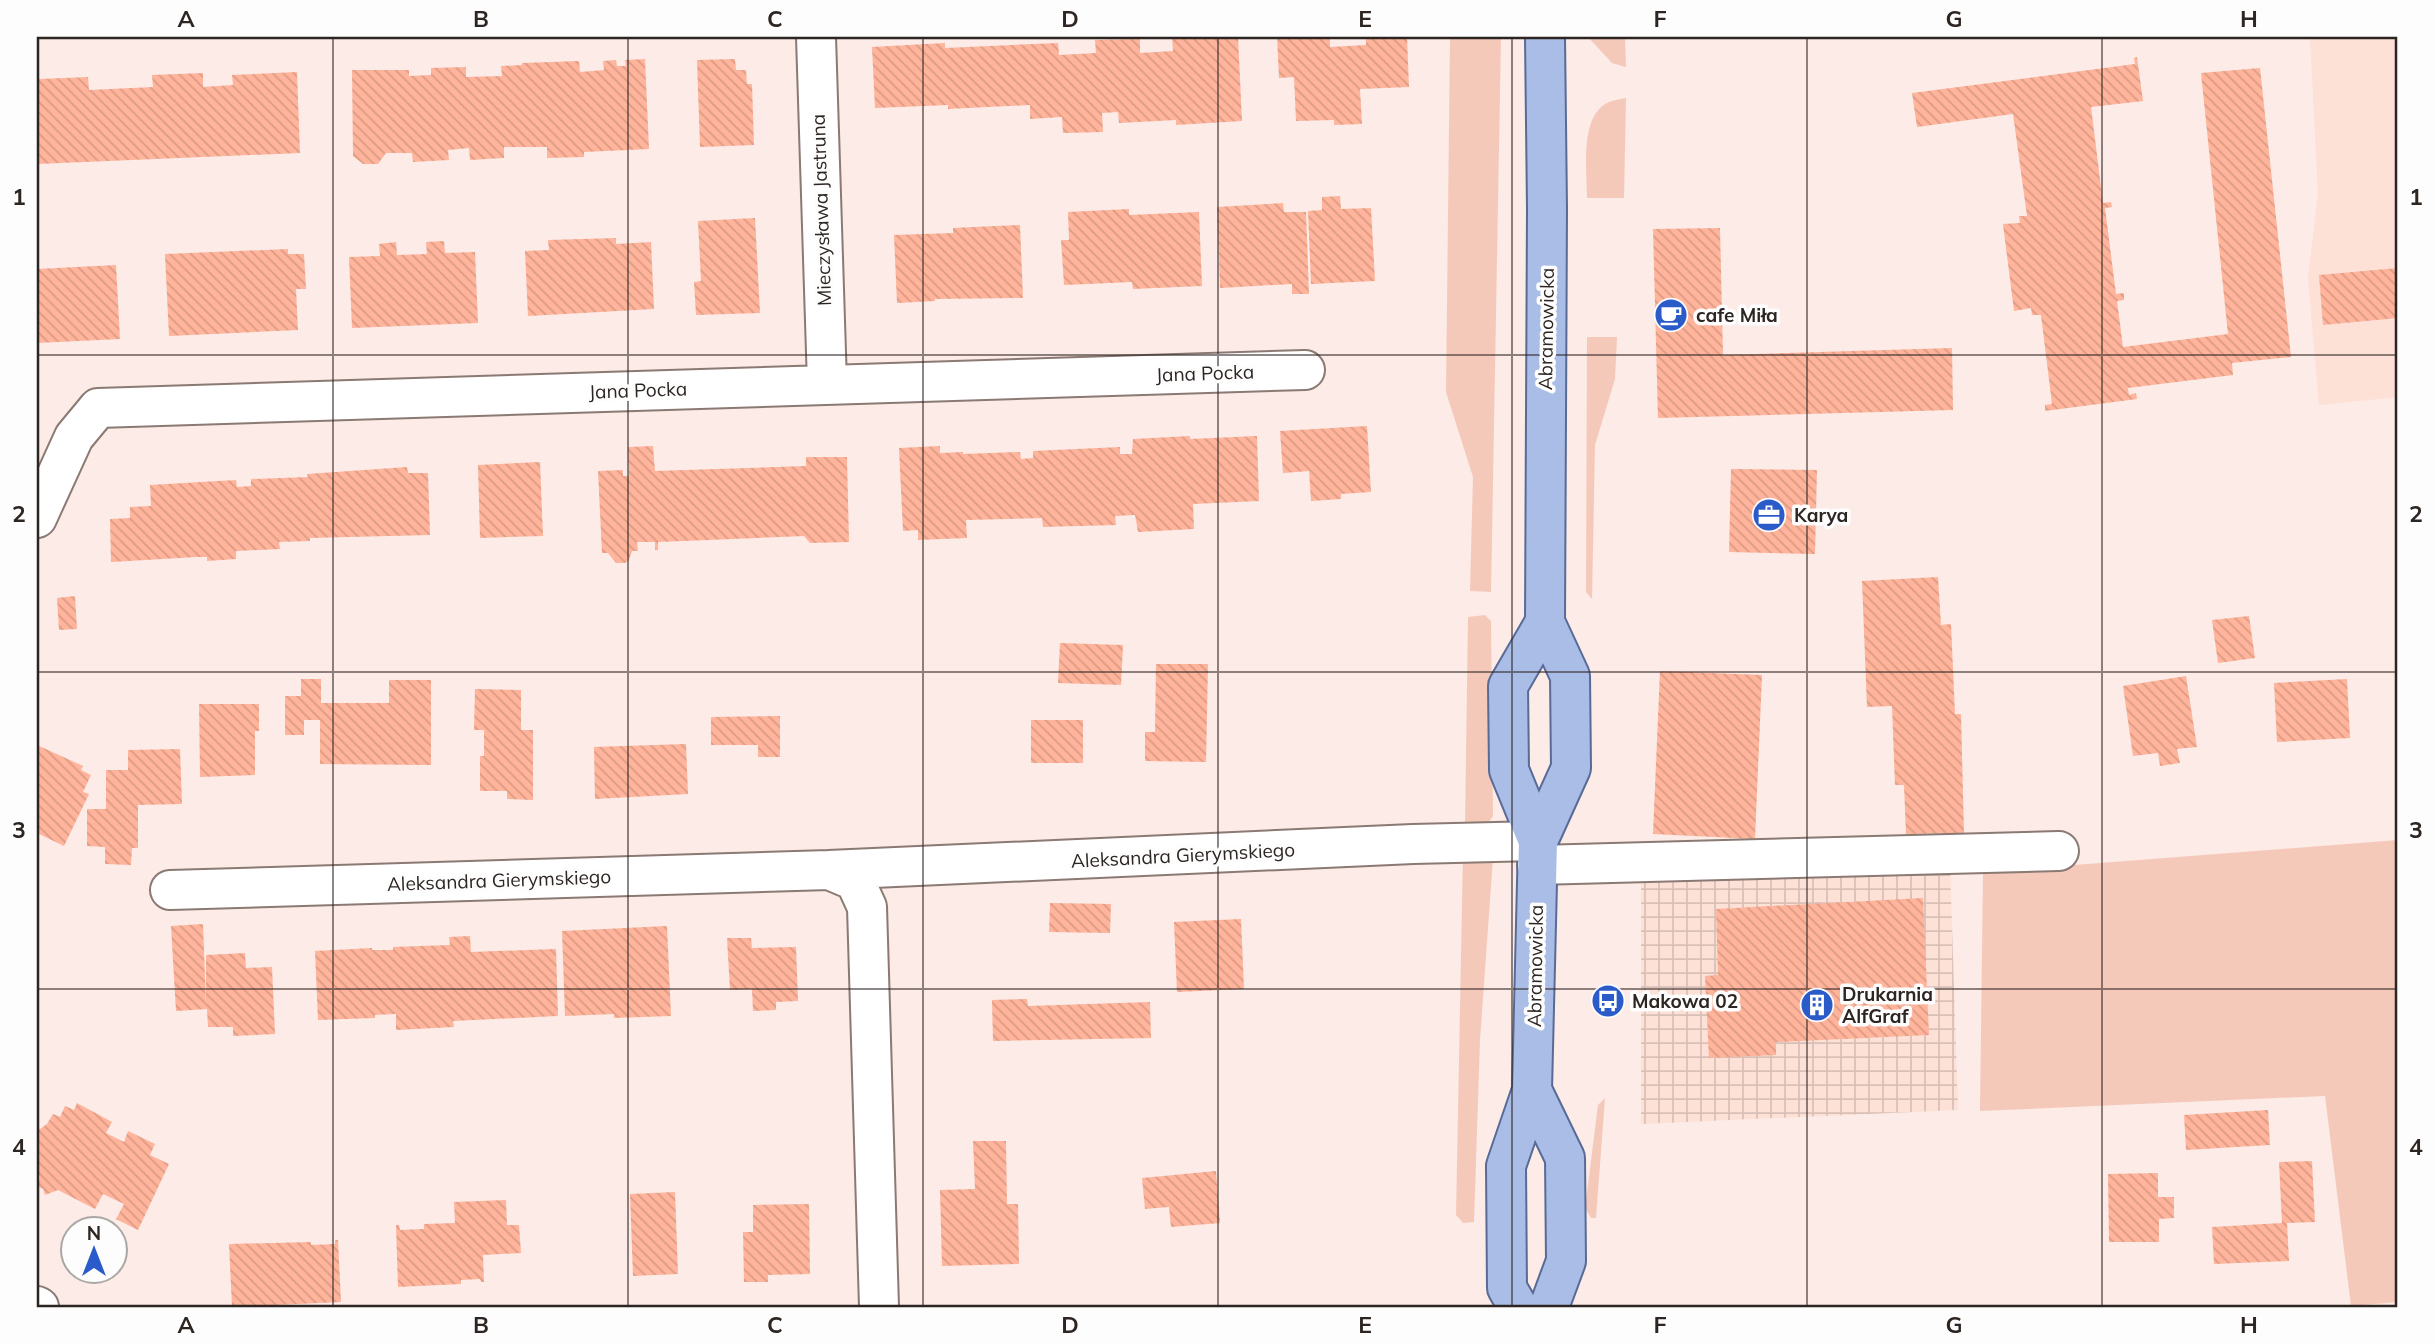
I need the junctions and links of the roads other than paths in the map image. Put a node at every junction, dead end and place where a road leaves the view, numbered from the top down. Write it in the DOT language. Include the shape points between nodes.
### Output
graph roads {
  1 [pos="816,37"];
  2 [pos="1545,37"];
  3 [pos="1305,370"];
  4 [pos="827,384"];
  5 [pos="37,518"];
  6 [pos="1545,622"];
  7 [pos="2059,850"];
  8 [pos="1537,853"];
  9 [pos="829,870"];
  10 [pos="170,890"];
  11 [pos="1532,1090"];
  12 [pos="879,1307"];
  13 [pos="1518,1307"];
  14 [pos="1549,1307"];
  1 -- 4 [label="street, Mieczysława Jastruna"];
  2 -- 6 [label="main road, Abramowicka"];
  3 -- 4 [label="street, Jana Pocka"];
  4 -- 5 [label="street, Jana Pocka" via="98,408 74,437"];
  6 -- 8 [label="main road, Abramowicka" via="1570,676 1571,768"];
  6 -- 8 [label="main road, Abramowicka" via="1508,686 1509,771"];
  7 -- 8 [label="street, Aleksandra Gierymskiego"];
  8 -- 9 [label="street, Aleksandra Gierymskiego" via="1413,844"];
  8 -- 11 [label="main road, Abramowicka"];
  9 -- 10 [label="street, Aleksandra Gierymskiego"];
  9 -- 12 [label="street" via="855,881 867,907"];
  11 -- 13 [label="main road, Abramowicka" via="1506,1166 1507,1288"];
  11 -- 14 [label="main road, Abramowicka" via="1565,1158 1566,1261"];
}
